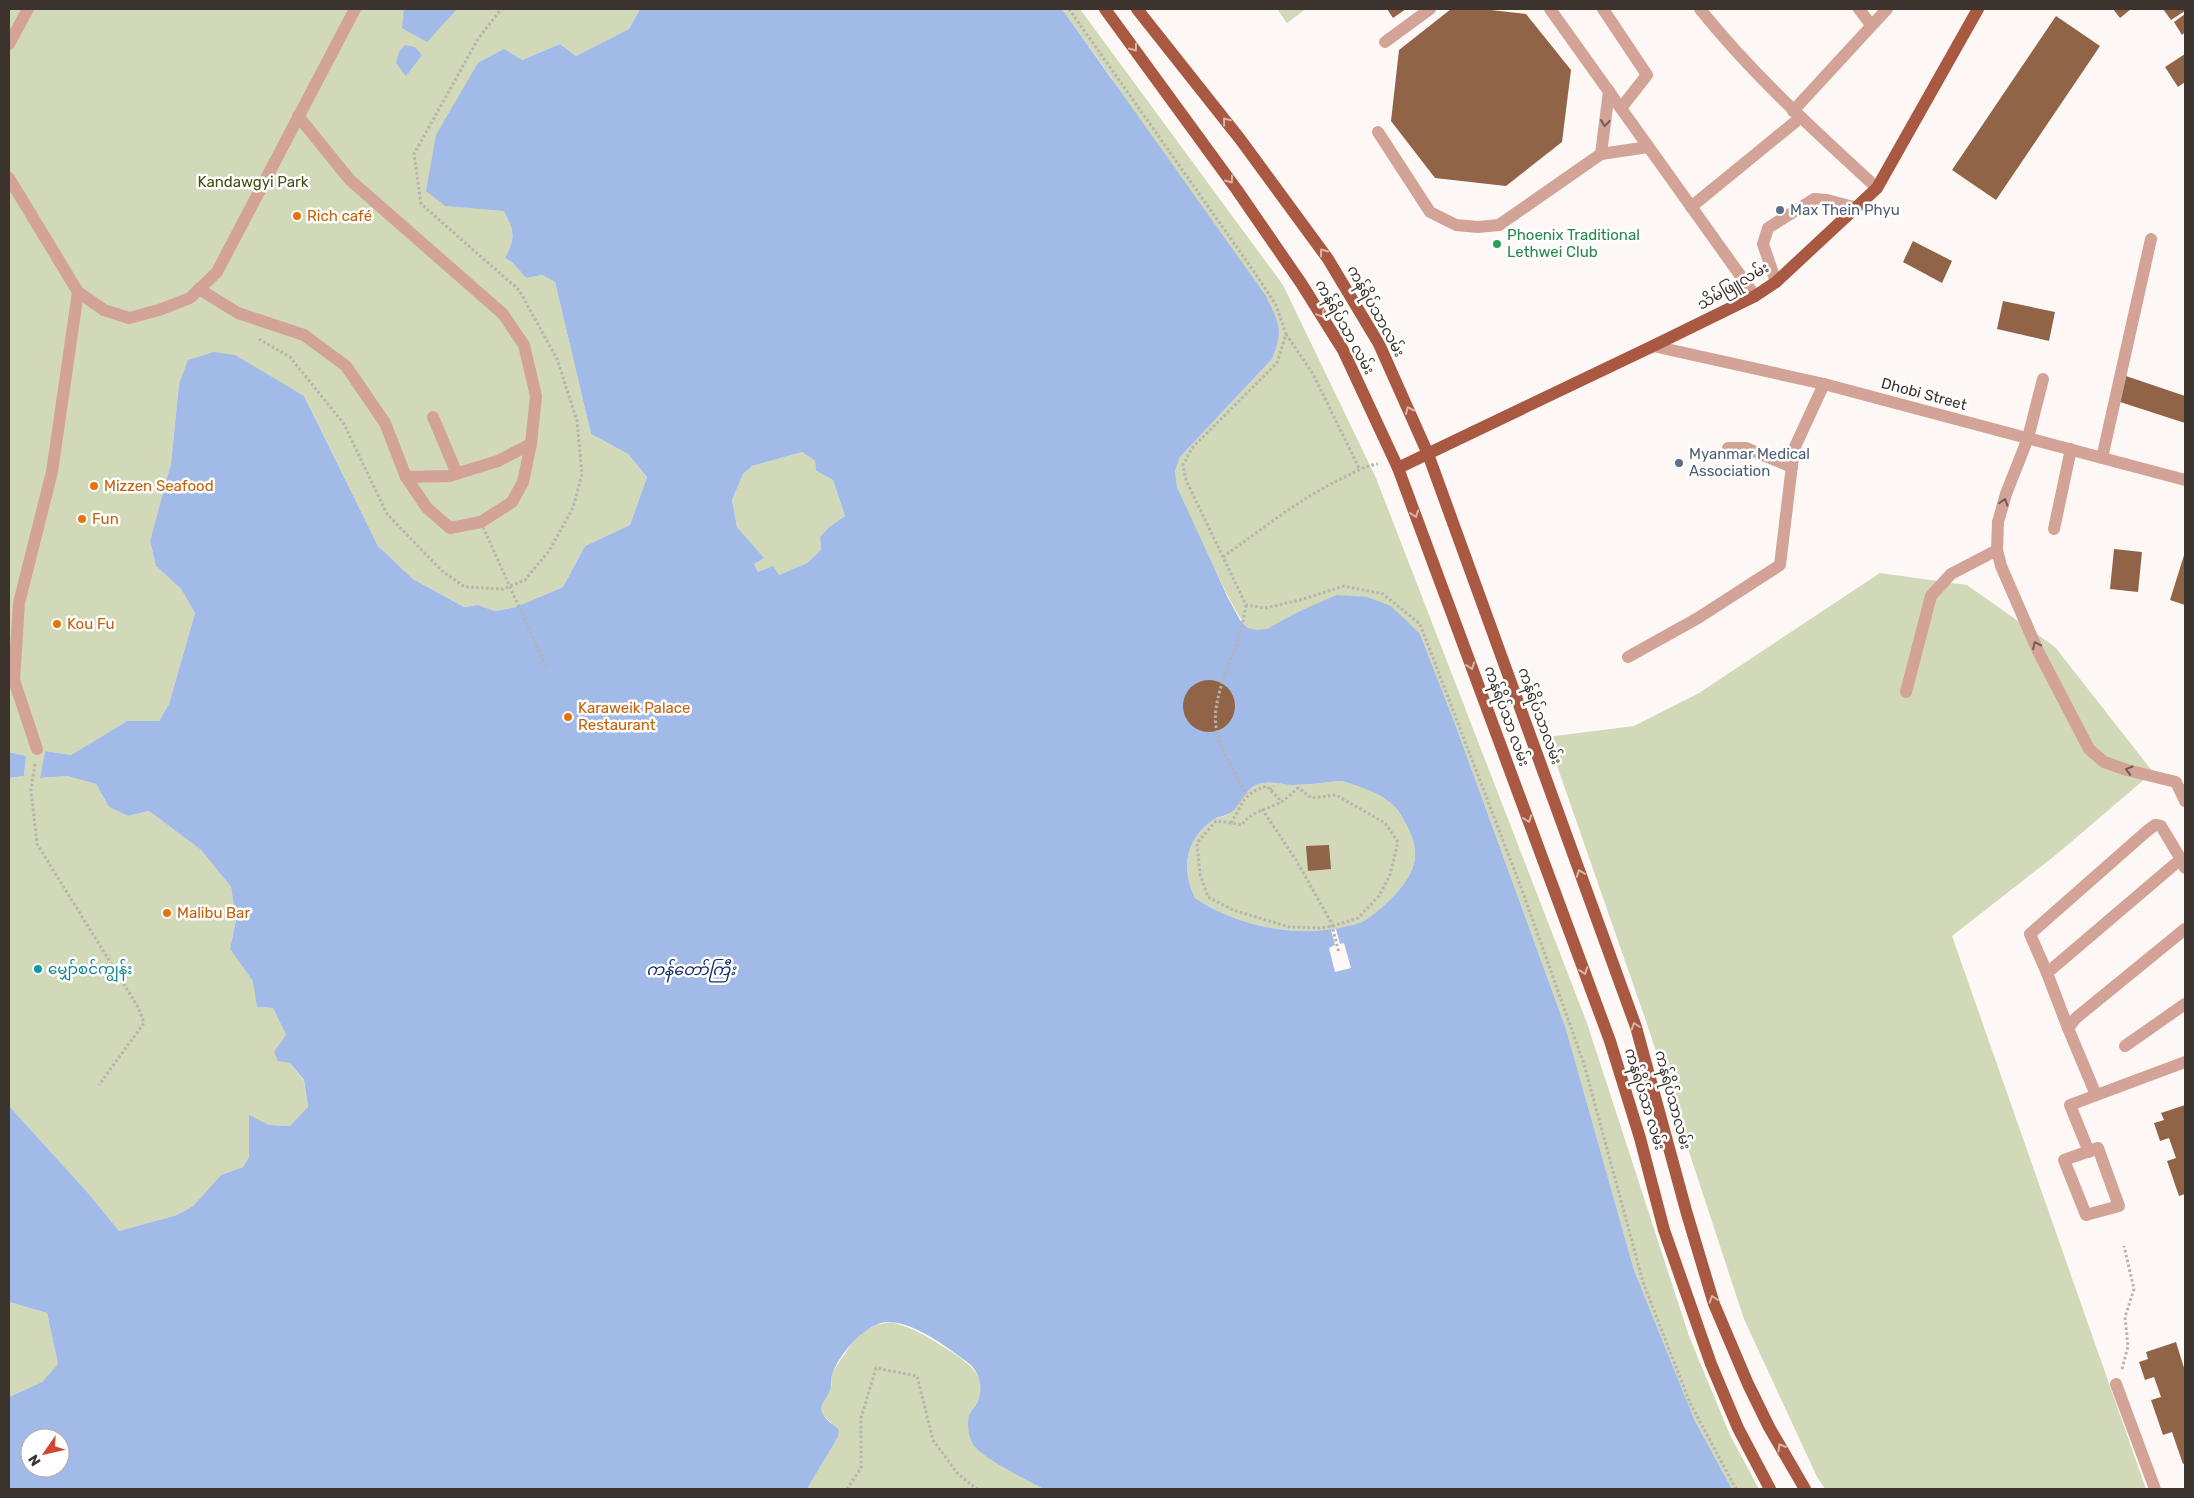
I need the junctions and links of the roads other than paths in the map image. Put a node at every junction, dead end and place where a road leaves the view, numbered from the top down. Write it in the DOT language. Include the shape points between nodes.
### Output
graph roads {
  1 [pos="28,9"];
  2 [pos="355,9"];
  3 [pos="1105,9"];
  4 [pos="1137,9"];
  5 [pos="1430,9"];
  6 [pos="1550,9"];
  7 [pos="1603,9"];
  8 [pos="1700,9"];
  9 [pos="1859,9"];
  10 [pos="1887,9"];
  11 [pos="1978,9"];
  12 [pos="1871,25"];
  13 [pos="1385,42"];
  14 [pos="9,44"];
  15 [pos="1609,91"];
  16 [pos="1621,108"];
  17 [pos="1796,114"];
  18 [pos="298,116"];
  19 [pos="1378,132"];
  20 [pos="1648,147"];
  21 [pos="1601,154"];
  22 [pos="9,178"];
  23 [pos="1877,188"];
  24 [pos="1691,207"];
  25 [pos="1857,208"];
  26 [pos="2151,239"];
  27 [pos="1776,282"];
  28 [pos="198,289"];
  29 [pos="78,292"];
  30 [pos="1755,296"];
  31 [pos="1654,346"];
  32 [pos="2044,379"];
  33 [pos="1824,384"];
  34 [pos="433,417"];
  35 [pos="2028,438"];
  36 [pos="530,444"];
  37 [pos="1728,448"];
  38 [pos="2071,449"];
  39 [pos="1428,454"];
  40 [pos="2102,458"];
  41 [pos="1398,468"];
  42 [pos="1792,468"];
  43 [pos="457,474"];
  44 [pos="406,477"];
  45 [pos="2185,480"];
  46 [pos="2054,529"];
  47 [pos="1997,550"];
  48 [pos="1628,657"];
  49 [pos="1906,692"];
  50 [pos="37,749"];
  51 [pos="2185,800"];
  52 [pos="2183,865"];
  53 [pos="2185,929"];
  54 [pos="2047,973"];
  55 [pos="2185,1004"];
  56 [pos="2068,1028"];
  57 [pos="2125,1046"];
  58 [pos="2185,1062"];
  59 [pos="2096,1095"];
  60 [pos="2089,1152"];
  61 [pos="2116,1384"];
  62 [pos="1770,1489"];
  63 [pos="1805,1489"];
  64 [pos="2155,1489"];
  1 -- 14 [label="street"];
  2 -- 18 [label="street"];
  3 -- 41 [label="main road, ကန်ရိပ်သာ လမ်း, one-way" via="1301,283 1343,350"];
  39 -- 4 [label="main road, ကန်ရိပ်သာလမ်း, one-way" via="1379,344 1328,259 1240,138"];
  5 -- 13 [label="street"];
  6 -- 15 [label="street"];
  7 -- 16 [label="street" via="1647,75"];
  8 -- 17 [label="street"];
  9 -- 12 [label="street"];
  10 -- 12 [label="street"];
  11 -- 23 [label="main road, သိမ်ဖြူလမ်း"];
  12 -- 17 [label="street"];
  15 -- 16 [label="street"];
  15 -- 21 [label="street, one-way"];
  16 -- 20 [label="street"];
  17 -- 23 [label="street"];
  17 -- 24 [label="street"];
  18 -- 28 [label="street" via="217,272"];
  18 -- 36 [label="street" via="350,180 503,314 524,345 536,396"];
  19 -- 21 [label="street" via="1430,212 1456,225 1499,225"];
  20 -- 21 [label="street"];
  20 -- 24 [label="street"];
  22 -- 29 [label="street"];
  23 -- 25 [label="main road, သိမ်ဖြူလမ်း"];
  24 -- 30 [label="street"];
  25 -- 27 [label="main road, သိမ်ဖြူလမ်း"];
  25 -- 27 [label="street" via="1814,199 1768,228 1763,244"];
  26 -- 40 [label="street"];
  27 -- 30 [label="main road, သိမ်ဖြူလမ်း"];
  28 -- 29 [label="street" via="190,298 128,318 104,310"];
  28 -- 44 [label="street" via="238,313 304,335 346,366 385,423"];
  29 -- 50 [label="street" via="52,472 19,603 14,680"];
  30 -- 31 [label="main road, သိမ်ဖြူလမ်း"];
  31 -- 33 [label="street, Dhobi Street"];
  31 -- 39 [label="main road, သိမ်ဖြူလမ်း"];
  32 -- 35 [label="street"];
  33 -- 35 [label="street, Dhobi Street"];
  33 -- 42 [label="street" via="1794,449"];
  34 -- 43 [label="street"];
  35 -- 38 [label="street, Dhobi Street"];
  47 -- 35 [label="street, one-way" via="1998,522"];
  36 -- 43 [label="street" via="498,461"];
  36 -- 44 [label="street" via="523,482 512,502 481,522 450,528 427,508"];
  37 -- 42 [label="street" via="1746,448"];
  38 -- 40 [label="street, Dhobi Street"];
  38 -- 46 [label="street"];
  39 -- 41 [label="main road, သိမ်ဖြူလမ်း"];
  63 -- 39 [label="main road, ကန်ရိပ်သာလမ်း, one-way" via="1761,1410 1714,1304 1636,1028"];
  40 -- 45 [label="street, Dhobi Street"];
  41 -- 62 [label="main road, ကန်ရိပ်သာ လမ်း, one-way" via="1610,1041 1664,1230 1711,1364 1738,1428"];
  42 -- 48 [label="street" via="1780,565 1698,618"];
  43 -- 44 [label="street"];
  47 -- 49 [label="street" via="1951,574 1931,596"];
  51 -- 47 [label="street, one-way" via="2176,782 2104,762 2088,749 2038,651"];
  52 -- 54 [label="street" via="2168,870"];
  52 -- 54 [label="street" via="2161,826 2147,831 2030,934"];
  53 -- 56 [label="street"];
  54 -- 56 [label="street"];
  55 -- 57 [label="street"];
  56 -- 59 [label="street"];
  58 -- 59 [label="street"];
  59 -- 60 [label="street" via="2070,1106"];
  60 -- 60 [label="street" via="2064,1160 2086,1215 2119,1206 2098,1148"];
  61 -- 64 [label="street"];
}
